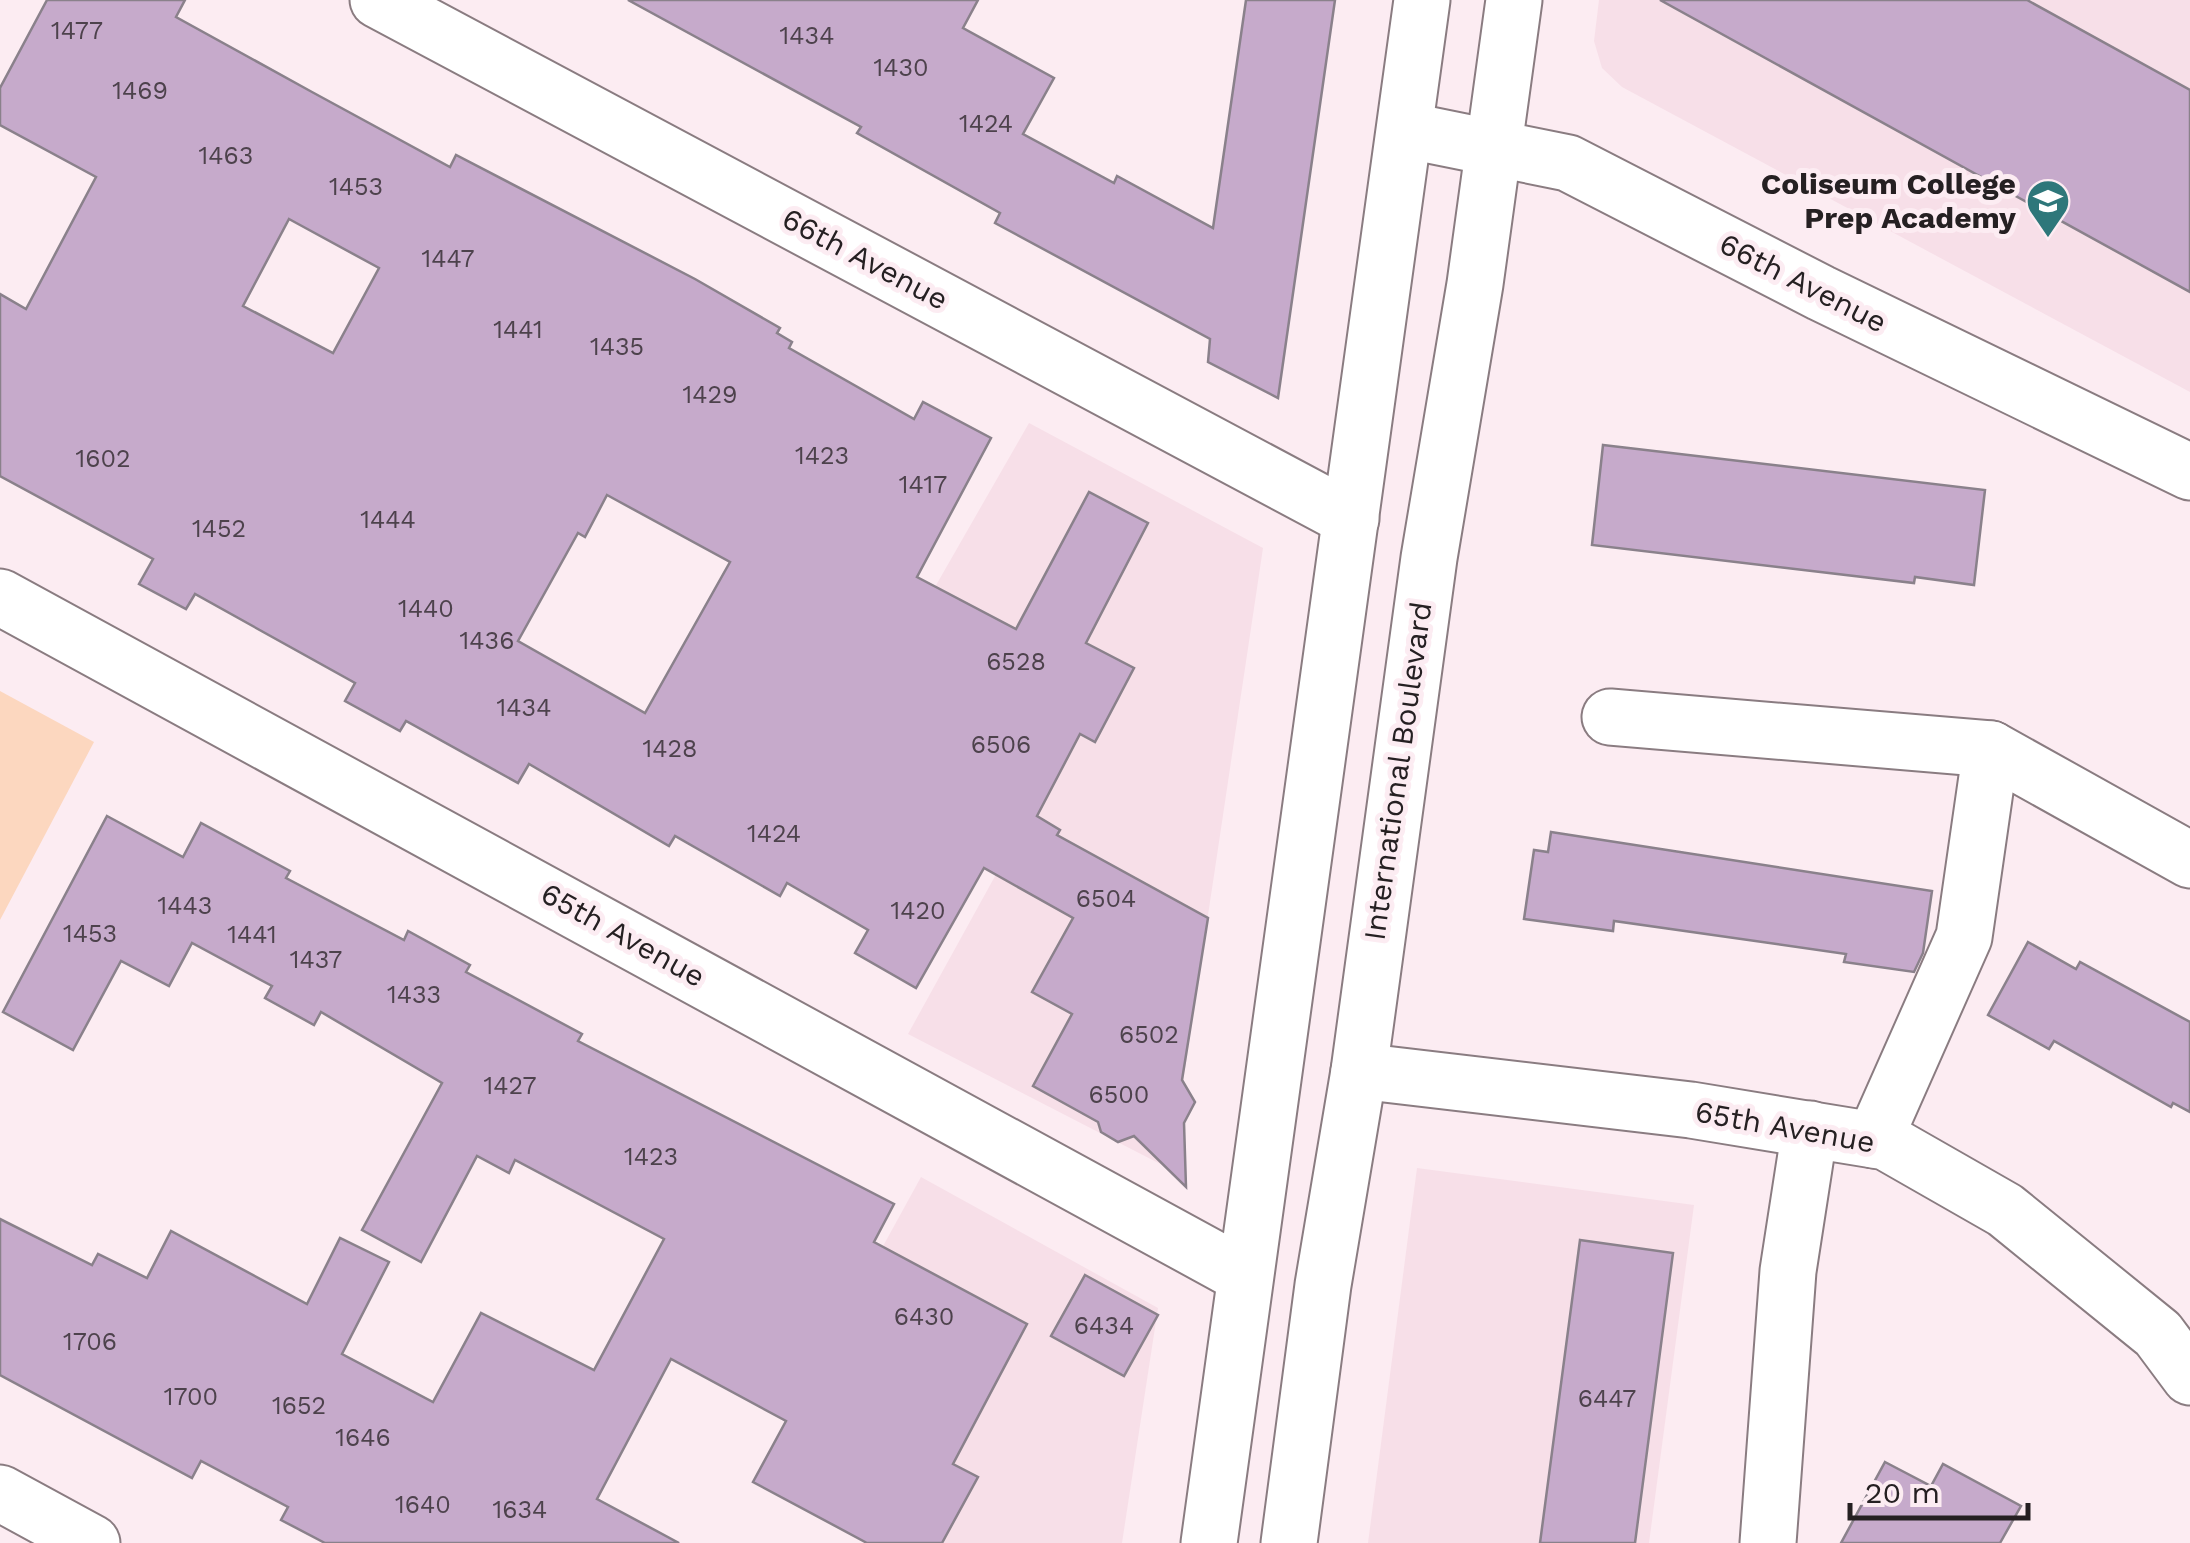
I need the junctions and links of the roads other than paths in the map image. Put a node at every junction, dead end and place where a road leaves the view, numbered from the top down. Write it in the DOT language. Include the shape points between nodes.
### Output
graph roads {
  1 [pos="378,0"];
  2 [pos="1422,0"];
  3 [pos="1514,0"];
  4 [pos="1405,130"];
  5 [pos="1494,148"];
  6 [pos="2190,472"];
  7 [pos="1351,519"];
  8 [pos="0,598"];
  9 [pos="1610,717"];
  10 [pos="1991,748"];
  11 [pos="2190,860"];
  12 [pos="1359,1071"];
  13 [pos="1810,1129"];
  14 [pos="1874,1140"];
  15 [pos="1243,1276"];
  16 [pos="2190,1377"];
  17 [pos="0,1493"];
  18 [pos="92,1543"];
  19 [pos="1209,1543"];
  20 [pos="1290,1543"];
  21 [pos="1768,1543"];
  1 -- 7 [label="street, 66th Avenue"];
  2 -- 4 [label="street"];
  3 -- 5 [label="street, International Boulevard"];
  4 -- 5 [label="street, 66th Avenue"];
  4 -- 7 [label="street"];
  5 -- 6 [label="street, 66th Avenue" via="1568,162 1821,294"];
  5 -- 12 [label="street, International Boulevard"];
  7 -- 15 [label="street"];
  8 -- 15 [label="street, 65th Avenue"];
  9 -- 10 [label="street"];
  10 -- 11 [label="street"];
  10 -- 14 [label="street" via="1964,937"];
  12 -- 13 [label="street, 65th Avenue"];
  12 -- 20 [label="street, International Boulevard"];
  13 -- 14 [label="street, 65th Avenue"];
  13 -- 21 [label="street" via="1788,1270"];
  14 -- 16 [label="street, 65th Avenue" via="2005,1210 2158,1334"];
  15 -- 19 [label="street"];
  17 -- 18 [label="street"];
}
